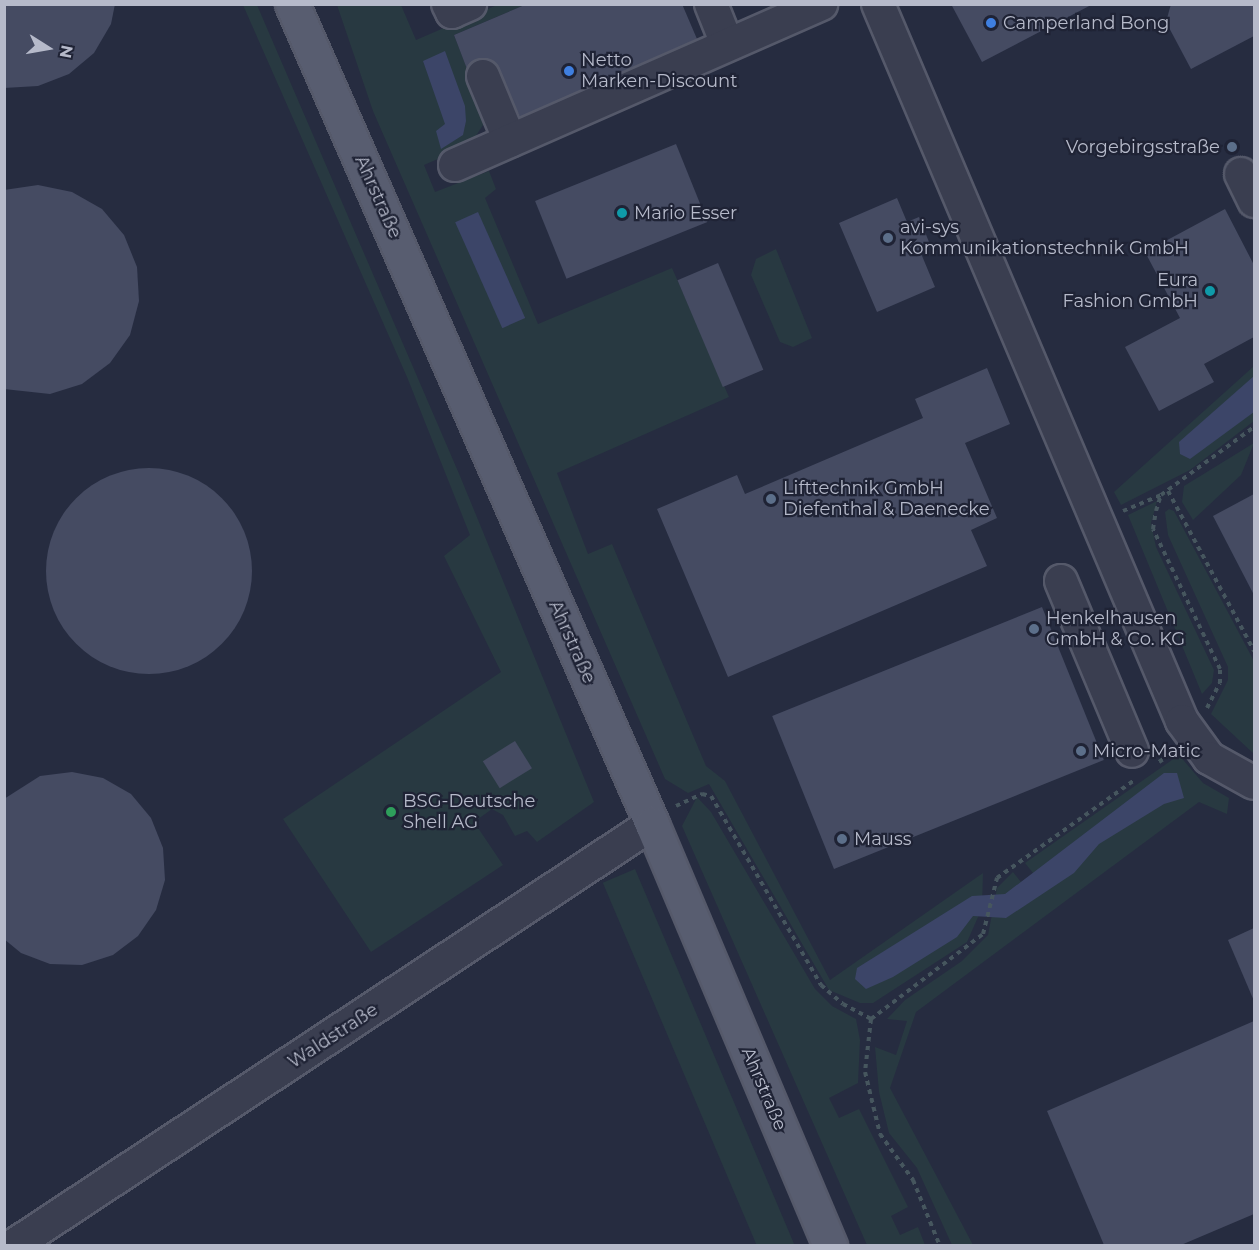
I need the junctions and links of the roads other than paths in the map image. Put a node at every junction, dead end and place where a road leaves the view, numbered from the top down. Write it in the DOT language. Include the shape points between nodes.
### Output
graph roads {
  1 [pos="292,4"];
  2 [pos="304,4"];
  3 [pos="448,4"];
  4 [pos="470,4"];
  5 [pos="711,4"];
  6 [pos="878,4"];
  7 [pos="809,7"];
  8 [pos="310,41"];
  9 [pos="727,44"];
  10 [pos="483,76"];
  11 [pos="510,141"];
  12 [pos="455,165"];
  13 [pos="1241,174"];
  14 [pos="1254,201"];
  15 [pos="1061,582"];
  16 [pos="1141,765"];
  17 [pos="1254,783"];
  18 [pos="652,824"];
  19 [pos="13,1245"];
  20 [pos="830,1245"];
  1 -- 8 [label="main road, Ahrstraße"];
  2 -- 8 [label="main road, Ahrstraße"];
  3 -- 4 [label="street" via="452,12"];
  5 -- 9 [label="street"];
  6 -- 17 [label="street" via="1181,746"];
  7 -- 9 [label="street"];
  8 -- 18 [label="main road, Ahrstraße"];
  9 -- 11 [label="street"];
  10 -- 11 [label="street"];
  11 -- 12 [label="street"];
  13 -- 14 [label="street"];
  15 -- 16 [label="street"];
  18 -- 19 [label="street, Waldstraße"];
  18 -- 20 [label="main road, Ahrstraße"];
}
